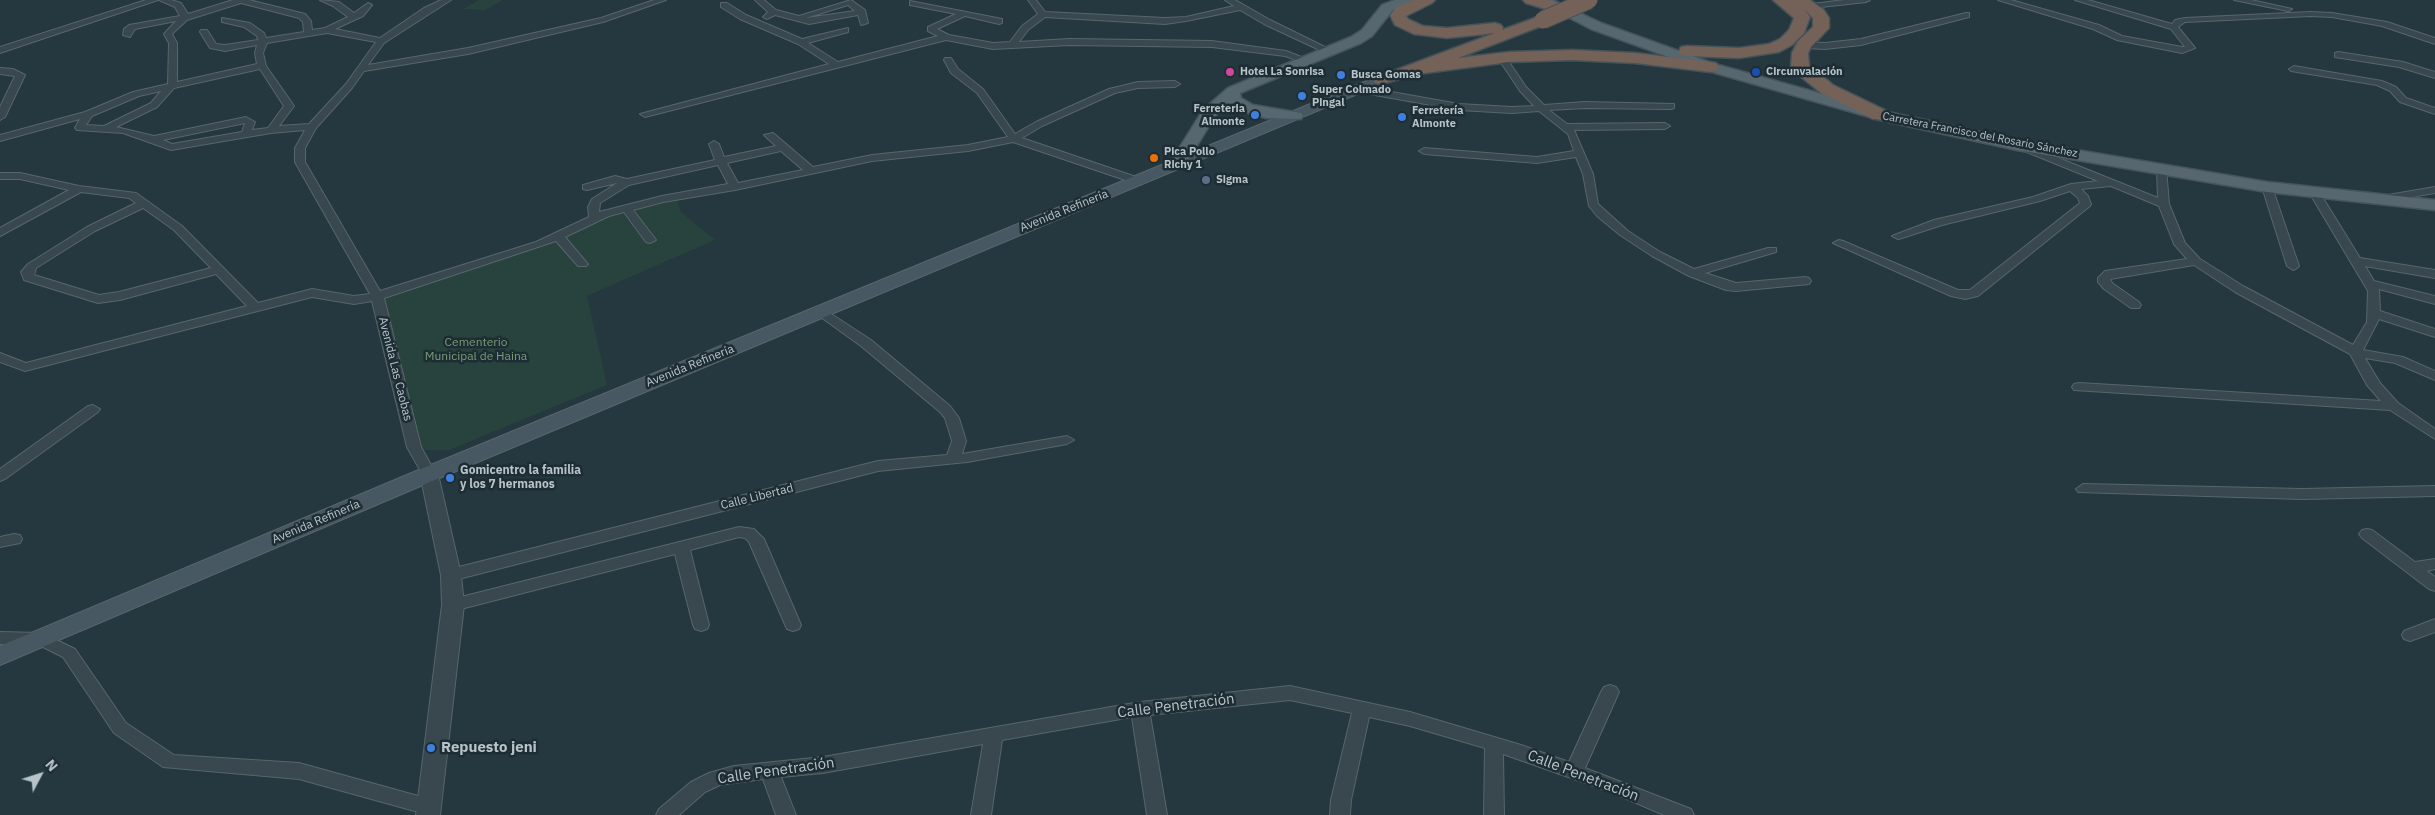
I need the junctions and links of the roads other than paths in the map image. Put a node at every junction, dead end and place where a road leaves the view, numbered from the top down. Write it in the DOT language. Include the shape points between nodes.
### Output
graph roads {
  1 [pos="154,0"];
  2 [pos="162,0"];
  3 [pos="241,0"];
  4 [pos="324,0"];
  5 [pos="447,0"];
  6 [pos="662,0"];
  7 [pos="759,0"];
  8 [pos="1032,0"];
  9 [pos="1229,0"];
  10 [pos="1407,0"];
  11 [pos="1427,0"];
  12 [pos="1542,0"];
  13 [pos="1589,0"];
  14 [pos="1781,0"];
  15 [pos="1866,0"];
  16 [pos="2002,0"];
  17 [pos="2079,0"];
  18 [pos="2238,0"];
  19 [pos="913,3"];
  20 [pos="1806,3"];
  21 [pos="1561,4"];
  22 [pos="368,5"];
  23 [pos="724,5"];
  24 [pos="1241,7"];
  25 [pos="773,12"];
  26 [pos="862,12"];
  27 [pos="1534,12"];
  28 [pos="964,14"];
  29 [pos="1043,14"];
  30 [pos="2321,14"];
  31 [pos="1966,15"];
  32 [pos="354,17"];
  33 [pos="184,18"];
  34 [pos="794,18"];
  35 [pos="225,20"];
  36 [pos="754,21"];
  37 [pos="999,21"];
  38 [pos="864,23"];
  39 [pos="2174,27"];
  40 [pos="1496,28"];
  41 [pos="327,30"];
  42 [pos="845,30"];
  43 [pos="204,32"];
  44 [pos="308,32"];
  45 [pos="127,35"];
  46 [pos="946,38"];
  47 [pos="263,41"];
  48 [pos="381,41"];
  49 [pos="802,42"];
  50 [pos="2435,42"];
  51 [pos="1804,45"];
  52 [pos="1012,46"];
  53 [pos="1652,46"];
  54 [pos="0,50"];
  55 [pos="1329,51"];
  56 [pos="2338,55"];
  57 [pos="1502,58"];
  58 [pos="948,60"];
  59 [pos="1306,60"];
  60 [pos="837,65"];
  61 [pos="262,66"];
  62 [pos="1710,67"];
  63 [pos="362,69"];
  64 [pos="1416,69"];
  65 [pos="2294,69"];
  66 [pos="0,71"];
  67 [pos="2435,75"];
  68 [pos="1381,79"];
  69 [pos="1175,84"];
  70 [pos="172,85"];
  71 [pos="1358,89"];
  72 [pos="1233,91"];
  73 [pos="1671,106"];
  74 [pos="1541,108"];
  75 [pos="2435,111"];
  76 [pos="88,114"];
  77 [pos="645,114"];
  78 [pos="1880,115"];
  79 [pos="1295,116"];
  80 [pos="0,117"];
  81 [pos="1665,126"];
  82 [pos="312,127"];
  83 [pos="105,128"];
  84 [pos="1566,128"];
  85 [pos="271,130"];
  86 [pos="246,135"];
  87 [pos="770,135"];
  88 [pos="0,138"];
  89 [pos="154,139"];
  90 [pos="1014,139"];
  91 [pos="714,144"];
  92 [pos="2017,144"];
  93 [pos="784,147"];
  94 [pos="1424,151"];
  95 [pos="1580,153"];
  96 [pos="721,162"];
  97 [pos="1178,163"];
  98 [pos="810,170"];
  99 [pos="2162,170"];
  100 [pos="1,176"];
  101 [pos="1138,181"];
  102 [pos="625,182"];
  103 [pos="2111,183"];
  104 [pos="587,187"];
  105 [pos="735,187"];
  106 [pos="2071,187"];
  107 [pos="2267,187"];
  108 [pos="80,189"];
  109 [pos="2435,190"];
  110 [pos="2314,192"];
  111 [pos="2388,198"];
  112 [pos="145,203"];
  113 [pos="2164,204"];
  114 [pos="2435,205"];
  115 [pos="626,208"];
  116 [pos="594,218"];
  117 [pos="0,233"];
  118 [pos="558,236"];
  119 [pos="1898,236"];
  120 [pos="650,240"];
  121 [pos="1838,243"];
  122 [pos="1772,250"];
  123 [pos="2196,261"];
  124 [pos="2355,261"];
  125 [pos="582,264"];
  126 [pos="2293,266"];
  127 [pos="218,270"];
  128 [pos="1693,273"];
  129 [pos="2435,274"];
  130 [pos="1805,280"];
  131 [pos="2369,283"];
  132 [pos="378,296"];
  133 [pos="2435,300"];
  134 [pos="2134,305"];
  135 [pos="256,308"];
  136 [pos="822,312"];
  137 [pos="2374,314"];
  138 [pos="2435,333"];
  139 [pos="2355,352"];
  140 [pos="0,357"];
  141 [pos="2435,376"];
  142 [pos="2079,387"];
  143 [pos="2393,406"];
  144 [pos="93,409"];
  145 [pos="2435,435"];
  146 [pos="1067,440"];
  147 [pos="951,460"];
  148 [pos="429,474"];
  149 [pos="0,476"];
  150 [pos="2083,489"];
  151 [pos="2435,492"];
  152 [pos="2367,534"];
  153 [pos="681,547"];
  154 [pos="2435,564"];
  155 [pos="2412,568"];
  156 [pos="451,575"];
  157 [pos="2435,585"];
  158 [pos="453,605"];
  159 [pos="701,625"];
  160 [pos="793,625"];
  161 [pos="2435,625"];
  162 [pos="2410,635"];
  163 [pos="0,638"];
  164 [pos="42,639"];
  165 [pos="0,656"];
  166 [pos="1610,692"];
  167 [pos="1362,708"];
  168 [pos="1140,709"];
  169 [pos="994,736"];
  170 [pos="1494,744"];
  171 [pos="769,772"];
  172 [pos="1574,772"];
  173 [pos="429,811"];
  174 [pos="666,815"];
  175 [pos="786,815"];
  176 [pos="981,815"];
  177 [pos="1157,815"];
  178 [pos="1340,815"];
  179 [pos="1494,815"];
  180 [pos="1684,815"];
  1 -- 54 [label="street"];
  2 -- 33 [label="street" via="181,7"];
  3 -- 33 [label="street"];
  3 -- 44 [label="street" via="302,16 307,21"];
  4 -- 32 [label="street"];
  5 -- 48 [label="street, Avenida Las Caobas"];
  6 -- 63 [label="street" via="603,20 468,51"];
  7 -- 25 [label="street"];
  8 -- 29 [label="street"];
  9 -- 24 [label="street"];
  10 -- 55 [label="main road" via="1387,8 1367,33"];
  11 -- 40 [label="highway" via="1403,10 1398,15 1401,22 1420,31 1447,33"];
  12 -- 21 [label="main road, Carretera Francisco del Rosario Sánchez"];
  13 -- 27 [label="highway, bridge"];
  14 -- 53 [label="highway" via="1802,17 1801,24 1786,42 1773,48 1712,54"];
  15 -- 20 [label="street"];
  16 -- 39 [label="street" via="2096,27 2120,38 2190,50"];
  17 -- 39 [label="street"];
  18 -- 30 [label="street"];
  19 -- 28 [label="street"];
  20 -- 51 [label="highway" via="1821,18 1821,28"];
  21 -- 27 [label="highway"];
  21 -- 53 [label="main road, Carretera Francisco del Rosario Sánchez" via="1596,26"];
  22 -- 32 [label="street"];
  23 -- 36 [label="street"];
  24 -- 29 [label="street" via="1166,21"];
  24 -- 55 [label="street"];
  25 -- 34 [label="street"];
  25 -- 36 [label="street"];
  26 -- 34 [label="street" via="809,21"];
  26 -- 34 [label="street" via="849,2"];
  26 -- 38 [label="street"];
  27 -- 40 [label="highway"];
  27 -- 64 [label="highway"];
  28 -- 37 [label="street"];
  28 -- 46 [label="street" via="932,27 932,32"];
  29 -- 52 [label="street" via="1025,28"];
  30 -- 39 [label="street" via="2185,20"];
  30 -- 50 [label="street" via="2384,24"];
  31 -- 51 [label="street" via="1861,42"];
  32 -- 41 [label="street"];
  33 -- 45 [label="street" via="157,20 132,27"];
  33 -- 70 [label="street" via="168,34 173,43"];
  35 -- 47 [label="street" via="256,29"];
  36 -- 49 [label="street"];
  40 -- 68 [label="highway" via="1412,62"];
  41 -- 44 [label="street"];
  41 -- 48 [label="street"];
  42 -- 49 [label="street"];
  43 -- 47 [label="street" via="217,47"];
  44 -- 47 [label="street"];
  46 -- 52 [label="street"];
  46 -- 60 [label="street"];
  47 -- 61 [label="street" via="258,53"];
  48 -- 63 [label="street, Avenida Las Caobas"];
  49 -- 60 [label="street"];
  51 -- 78 [label="highway" via="1799,63 1808,75 1827,90"];
  52 -- 59 [label="street" via="1069,42 1212,44 1286,54"];
  53 -- 62 [label="main road, Carretera Francisco del Rosario Sánchez"];
  55 -- 59 [label="main road"];
  56 -- 67 [label="street" via="2400,64"];
  57 -- 62 [label="highway" via="1597,56"];
  57 -- 64 [label="highway"];
  57 -- 74 [label="street" via="1523,89"];
  58 -- 90 [label="street" via="954,71 980,91"];
  59 -- 72 [label="main road"];
  60 -- 77 [label="street"];
  61 -- 70 [label="street"];
  61 -- 85 [label="street" via="289,106"];
  62 -- 78 [label="main road, Carretera Francisco del Rosario Sánchez"];
  63 -- 82 [label="street, Avenida Las Caobas"];
  64 -- 68 [label="highway"];
  65 -- 75 [label="street" via="2379,83 2393,89 2403,100"];
  66 -- 80 [label="street" via="20,74"];
  68 -- 71 [label="main road, Avenida Refinería"];
  69 -- 90 [label="street" via="1138,85 1112,91"];
  70 -- 76 [label="street" via="118,100"];
  70 -- 83 [label="street" via="154,105"];
  71 -- 74 [label="street" via="1459,107"];
  71 -- 79 [label="main road, Avenida Refinería"];
  72 -- 79 [label="main road" via="1232,97 1247,108"];
  72 -- 97 [label="main road" via="1209,113"];
  73 -- 74 [label="street"];
  74 -- 84 [label="street"];
  76 -- 83 [label="street" via="80,128"];
  76 -- 88 [label="street"];
  78 -- 92 [label="main road, Carretera Francisco del Rosario Sánchez"];
  79 -- 97 [label="main road, Avenida Refinería"];
  81 -- 84 [label="street"];
  82 -- 85 [label="street"];
  82 -- 132 [label="street, Avenida Las Caobas" via="300,148 300,162"];
  83 -- 89 [label="street" via="135,132"];
  84 -- 95 [label="street" via="1572,133"];
  85 -- 86 [label="street"];
  86 -- 89 [label="street" via="177,146 165,145"];
  86 -- 89 [label="street" via="250,122 246,120"];
  87 -- 93 [label="street"];
  90 -- 98 [label="street" via="968,148 872,158"];
  90 -- 101 [label="street"];
  91 -- 96 [label="street"];
  92 -- 99 [label="main road, Carretera Francisco del Rosario Sánchez"];
  92 -- 103 [label="street"];
  93 -- 96 [label="street"];
  93 -- 98 [label="street"];
  94 -- 95 [label="street" via="1537,160"];
  95 -- 128 [label="street" via="1588,174 1593,204 1601,214 1632,238"];
  96 -- 102 [label="street"];
  96 -- 105 [label="street"];
  97 -- 101 [label="main road, Avenida Refinería"];
  98 -- 105 [label="street"];
  99 -- 107 [label="main road, Carretera Francisco del Rosario Sánchez"];
  99 -- 113 [label="street"];
  100 -- 108 [label="street" via="20,176"];
  101 -- 136 [label="main road, Avenida Refinería"];
  102 -- 104 [label="street" via="615,179"];
  102 -- 116 [label="street" via="596,201"];
  103 -- 106 [label="street"];
  103 -- 113 [label="street"];
  105 -- 115 [label="street"];
  106 -- 119 [label="street" via="2036,199 1938,222"];
  106 -- 121 [label="street" via="2083,196 2086,204 1974,293 1955,292"];
  107 -- 110 [label="main road, Carretera Francisco del Rosario Sánchez"];
  107 -- 126 [label="street"];
  108 -- 112 [label="street" via="132,195"];
  108 -- 117 [label="street"];
  109 -- 111 [label="street"];
  110 -- 111 [label="main road, Carretera Francisco del Rosario Sánchez"];
  110 -- 124 [label="street"];
  111 -- 114 [label="main road, Carretera Francisco del Rosario Sánchez"];
  112 -- 127 [label="street" via="178,228"];
  112 -- 127 [label="street" via="91,229 32,266 27,272 28,277 98,299"];
  113 -- 123 [label="street" via="2180,244"];
  115 -- 116 [label="street"];
  115 -- 120 [label="street"];
  116 -- 118 [label="street"];
  118 -- 125 [label="street"];
  118 -- 132 [label="street"];
  122 -- 128 [label="street"];
  123 -- 134 [label="street" via="2109,274 2104,278 2108,286"];
  123 -- 139 [label="street" via="2239,290"];
  124 -- 129 [label="street"];
  124 -- 131 [label="street"];
  127 -- 135 [label="street"];
  128 -- 130 [label="street" via="1736,287"];
  131 -- 133 [label="street"];
  131 -- 137 [label="street" via="2374,291"];
  132 -- 135 [label="street" via="354,300 312,293"];
  132 -- 148 [label="street, Avenida Las Caobas" via="414,446"];
  135 -- 140 [label="street" via="25,367"];
  136 -- 147 [label="street" via="866,343 945,409 952,418 960,441"];
  136 -- 148 [label="main road, Avenida Refinería"];
  137 -- 138 [label="street"];
  137 -- 139 [label="street" via="2373,322"];
  139 -- 141 [label="street" via="2398,360"];
  139 -- 143 [label="street" via="2374,386"];
  142 -- 143 [label="street"];
  143 -- 145 [label="street"];
  144 -- 149 [label="street"];
  146 -- 147 [label="street, Calle Libertad"];
  147 -- 156 [label="street, Calle Libertad" via="878,466"];
  148 -- 156 [label="street, Avenida Las Caobas"];
  148 -- 164 [label="main road, Avenida Refinería"];
  150 -- 151 [label="street" via="2302,494"];
  152 -- 155 [label="street"];
  153 -- 158 [label="street"];
  153 -- 159 [label="street"];
  153 -- 160 [label="street" via="739,532 749,533 756,539"];
  154 -- 155 [label="street"];
  155 -- 157 [label="street"];
  156 -- 158 [label="street, Avenida Las Caobas"];
  158 -- 173 [label="street, Avenida Las Caobas"];
  161 -- 162 [label="street"];
  163 -- 164 [label="street"];
  164 -- 165 [label="main road, Avenida Refinería"];
  164 -- 173 [label="street" via="69,653 120,728 170,762 299,771"];
  166 -- 172 [label="street"];
  167 -- 168 [label="street, Calle Penetración" via="1284,693"];
  167 -- 170 [label="street, Calle Penetración"];
  167 -- 178 [label="street"];
  168 -- 169 [label="street, Calle Penetración"];
  168 -- 177 [label="street"];
  169 -- 171 [label="street, Calle Penetración"];
  169 -- 176 [label="street"];
  170 -- 172 [label="street, Calle Penetración"];
  170 -- 179 [label="street"];
  171 -- 174 [label="street, Calle Penetración" via="734,774 707,782"];
  171 -- 175 [label="street"];
  172 -- 180 [label="street, Calle Penetración"];
}
